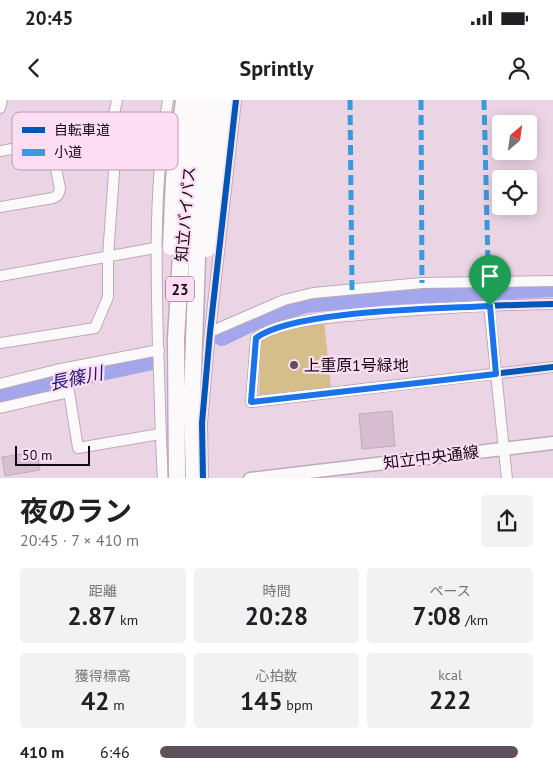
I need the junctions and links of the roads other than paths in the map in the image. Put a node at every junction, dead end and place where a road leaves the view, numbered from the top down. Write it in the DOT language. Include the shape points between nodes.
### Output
graph roads {
  1 [pos="2,100"];
  2 [pos="184,100"];
  3 [pos="197,100"];
  4 [pos="211,100"];
  5 [pos="225,100"];
  6 [pos="236,100"];
  7 [pos="0,108"];
  8 [pos="178,139"];
  9 [pos="178,147"];
  10 [pos="229,147"];
  11 [pos="56,170"];
  12 [pos="114,170"];
  13 [pos="160,170"];
  14 [pos="175,170"];
  15 [pos="0,207"];
  16 [pos="155,248"];
  17 [pos="108,256"];
  18 [pos="0,276"];
  19 [pos="553,281"];
  20 [pos="197,298"];
  21 [pos="553,304"];
  22 [pos="490,306"];
  23 [pos="210,332"];
  24 [pos="176,339"];
  25 [pos="0,340"];
  26 [pos="159,350"];
  27 [pos="553,368"];
  28 [pos="496,374"];
  29 [pos="0,384"];
  30 [pos="0,408"];
  31 [pos="160,434"];
  32 [pos="553,443"];
  33 [pos="505,449"];
  34 [pos="319,475"];
  35 [pos="163,478"];
  36 [pos="177,478"];
  37 [pos="194,478"];
  38 [pos="203,478"];
  39 [pos="250,478"];
  40 [pos="507,478"];
  1 -- 7 [label="street"];
  2 -- 9 [label="highway, bridge"];
  3 -- 24 [label="highway, 知立バイパス / 23, bridge" via="182,238"];
  4 -- 20 [label="highway, 知立バイパス / 23, bridge" via="198,231"];
  5 -- 20 [label="highway, bridge" via="208,244"];
  6 -- 10 [label="street"];
  8 -- 10 [label="street"];
  10 -- 23 [label="street"];
  11 -- 15 [label="street" via="60,189 54,198"];
  12 -- 17 [label="street"];
  13 -- 16 [label="street"];
  14 -- 24 [label="highway, bridge" via="170,302"];
  16 -- 17 [label="street"];
  16 -- 26 [label="street"];
  17 -- 18 [label="street"];
  17 -- 25 [label="street" via="108,297 95,328"];
  19 -- 23 [label="street" via="422,283 313,294 284,300"];
  20 -- 37 [label="highway, 知立バイパス / 23, bridge" via="192,397"];
  21 -- 22 [label="street"];
  22 -- 28 [label="street"];
  22 -- 28 [label="street" via="322,318 278,328 256,338 251,402"];
  23 -- 38 [label="street" via="202,423"];
  24 -- 36 [label="highway, 知立バイパス / 23, bridge"];
  26 -- 29 [label="street"];
  26 -- 31 [label="street"];
  27 -- 28 [label="street"];
  28 -- 33 [label="street"];
  30 -- 31 [label="street" via="69,392 78,448"];
  31 -- 35 [label="street"];
  32 -- 33 [label="street, 知立中央通線"];
  33 -- 34 [label="street, 知立中央通線"];
  33 -- 40 [label="street"];
  34 -- 39 [label="street, 知立中央通線"];
}
